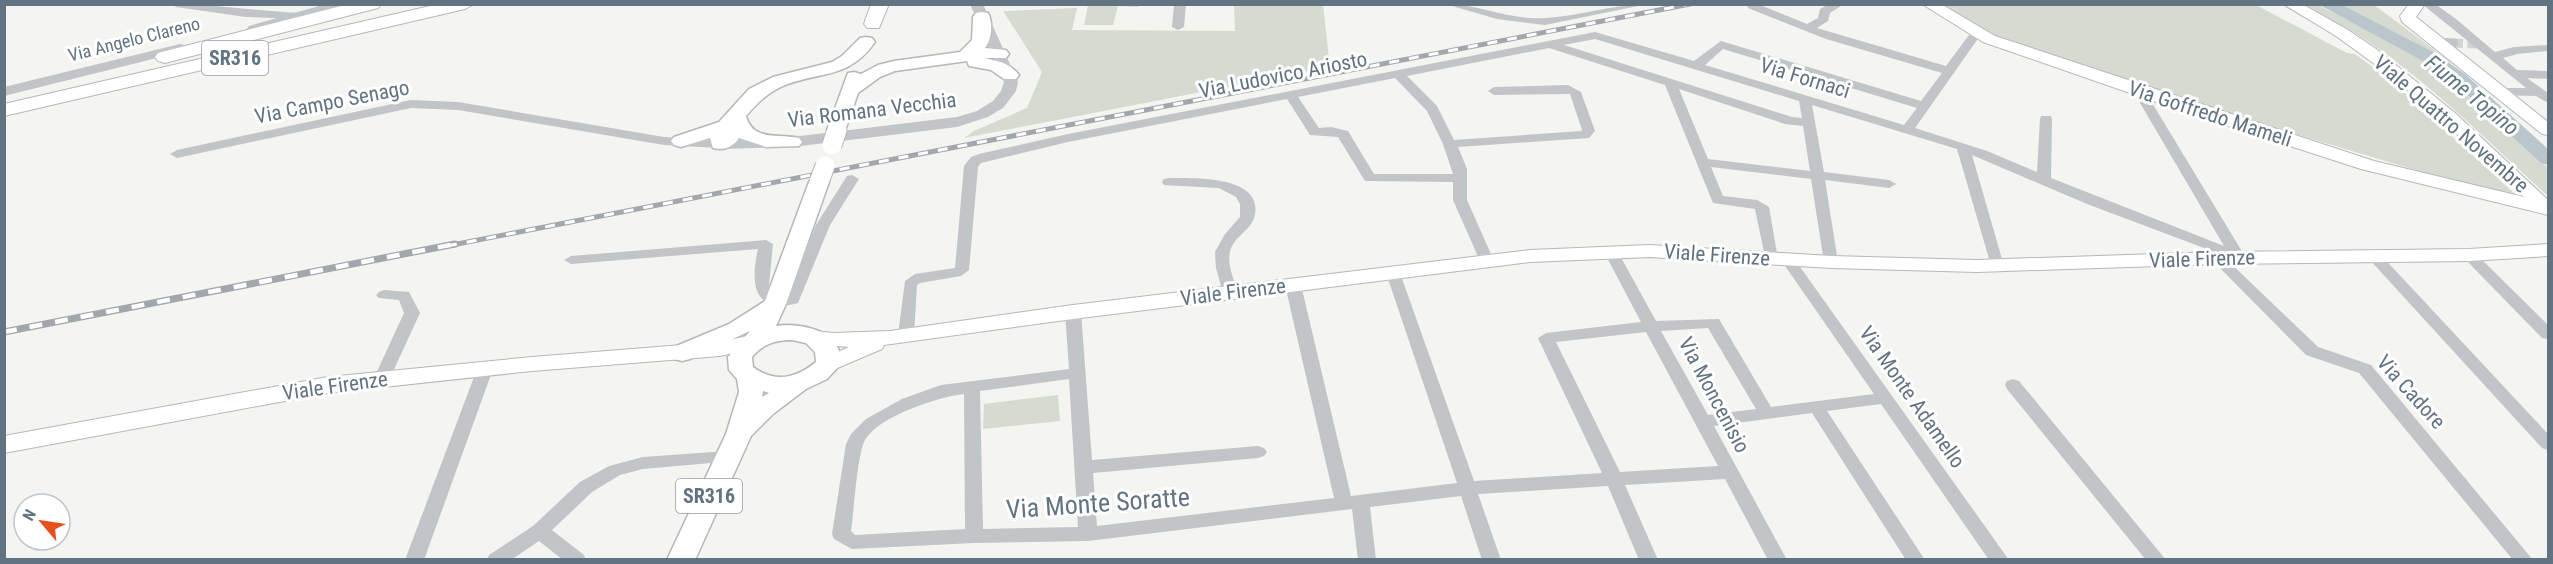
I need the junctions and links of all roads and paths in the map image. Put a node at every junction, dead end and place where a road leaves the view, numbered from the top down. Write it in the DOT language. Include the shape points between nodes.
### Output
graph roads {
  1 [pos="176,4"];
  2 [pos="342,4"];
  3 [pos="372,4"];
  4 [pos="407,4"];
  5 [pos="429,4"];
  6 [pos="465,4"];
  7 [pos="875,4"];
  8 [pos="880,4"];
  9 [pos="1180,4"];
  10 [pos="1450,4"];
  11 [pos="1643,4"];
  12 [pos="1839,4"];
  13 [pos="1929,4"];
  14 [pos="2290,4"];
  15 [pos="2418,4"];
  16 [pos="2427,4"];
  17 [pos="1752,6"];
  18 [pos="979,11"];
  19 [pos="301,16"];
  20 [pos="873,24"];
  21 [pos="1178,27"];
  22 [pos="1807,29"];
  23 [pos="1976,33"];
  24 [pos="866,42"];
  25 [pos="1550,44"];
  26 [pos="2548,48"];
  27 [pos="1000,54"];
  28 [pos="2496,56"];
  29 [pos="969,57"];
  30 [pos="2548,59"];
  31 [pos="898,64"];
  32 [pos="1697,65"];
  33 [pos="1949,71"];
  34 [pos="813,74"];
  35 [pos="1398,74"];
  36 [pos="2514,74"];
  37 [pos="1010,75"];
  38 [pos="2548,75"];
  39 [pos="1670,83"];
  40 [pos="849,91"];
  41 [pos="1494,91"];
  42 [pos="2139,91"];
  43 [pos="4,92"];
  44 [pos="2500,92"];
  45 [pos="1290,95"];
  46 [pos="2545,95"];
  47 [pos="4,97"];
  48 [pos="1805,98"];
  49 [pos="4,102"];
  50 [pos="1924,105"];
  51 [pos="4,109"];
  52 [pos="2046,118"];
  53 [pos="1808,123"];
  54 [pos="729,128"];
  55 [pos="1908,129"];
  56 [pos="2548,130"];
  57 [pos="677,141"];
  58 [pos="792,142"];
  59 [pos="1450,144"];
  60 [pos="1963,147"];
  61 [pos="177,154"];
  62 [pos="1703,162"];
  63 [pos="1819,176"];
  64 [pos="1460,178"];
  65 [pos="2044,178"];
  66 [pos="852,179"];
  67 [pos="1169,182"];
  68 [pos="1889,184"];
  69 [pos="2548,215"];
  70 [pos="2547,248"];
  71 [pos="1611,252"];
  72 [pos="2469,255"];
  73 [pos="2374,256"];
  74 [pos="2217,258"];
  75 [pos="2239,258"];
  76 [pos="571,260"];
  77 [pos="1780,260"];
  78 [pos="1487,261"];
  79 [pos="1831,262"];
  80 [pos="1997,266"];
  81 [pos="1394,273"];
  82 [pos="1293,285"];
  83 [pos="1231,293"];
  84 [pos="384,295"];
  85 [pos="776,303"];
  86 [pos="1074,312"];
  87 [pos="1652,326"];
  88 [pos="2548,334"];
  89 [pos="803,335"];
  90 [pos="898,337"];
  91 [pos="755,340"];
  92 [pos="676,353"];
  93 [pos="828,365"];
  94 [pos="485,369"];
  95 [pos="1077,373"];
  96 [pos="745,374"];
  97 [pos="382,378"];
  98 [pos="2013,385"];
  99 [pos="796,386"];
  100 [pos="972,386"];
  101 [pos="1885,398"];
  102 [pos="1816,407"];
  103 [pos="1767,414"];
  104 [pos="1703,422"];
  105 [pos="2548,444"];
  106 [pos="4,445"];
  107 [pos="733,445"];
  108 [pos="1258,452"];
  109 [pos="1083,466"];
  110 [pos="1729,472"];
  111 [pos="1614,479"];
  112 [pos="1469,488"];
  113 [pos="1352,501"];
  114 [pos="540,531"];
  115 [pos="1088,534"];
  116 [pos="974,536"];
  117 [pos="414,560"];
  118 [pos="496,560"];
  119 [pos="577,560"];
  120 [pos="681,560"];
  121 [pos="1366,560"];
  122 [pos="1492,560"];
  123 [pos="1649,560"];
  124 [pos="1778,560"];
  125 [pos="1916,560"];
  126 [pos="2000,560"];
  127 [pos="2157,560"];
  128 [pos="2524,560"];
  1 -- 19 [label="street" via="246,14"];
  2 -- 19 [label="street, Via Angelo Clareno"];
  3 -- 47 [label="highway, SR316"];
  4 -- 49 [label="highway"];
  5 -- 51 [label="highway"];
  6 -- 51 [label="highway, SR316"];
  7 -- 20 [label="highway, SR316"];
  8 -- 20 [label="highway, SR316"];
  9 -- 21 [label="street"];
  10 -- 11 [label="street" via="1497,16 1545,22"];
  12 -- 22 [label="street" via="1824,11 1824,19"];
  13 -- 23 [label="main road, Via Goffredo Mameli"];
  14 -- 69 [label="main road, Viale Quattro Novembre" via="2340,32 2408,82"];
  15 -- 44 [label="main road" via="2408,19 2445,42"];
  16 -- 28 [label="street"];
  17 -- 22 [label="street"];
  18 -- 27 [label="street"];
  18 -- 29 [label="main road" via="981,42"];
  19 -- 43 [label="street, Via Angelo Clareno"];
  20 -- 24 [label="main road, SR316"];
  22 -- 33 [label="street"];
  23 -- 33 [label="street"];
  23 -- 42 [label="main road, Via Goffredo Mameli"];
  24 -- 31 [label="main road" via="873,60"];
  24 -- 34 [label="main road" via="843,64"];
  24 -- 40 [label="main road, SR316"];
  25 -- 32 [label="street, Via Fornaci" via="1595,35"];
  25 -- 35 [label="street, Via Ludovico Ariosto"];
  25 -- 39 [label="street, Via Ludovico Ariosto"];
  26 -- 28 [label="street"];
  27 -- 29 [label="main road"];
  27 -- 37 [label="street"];
  28 -- 30 [label="street"];
  28 -- 36 [label="street"];
  29 -- 31 [label="main road"];
  29 -- 37 [label="main road" via="997,66"];
  31 -- 40 [label="main road" via="871,73"];
  32 -- 48 [label="street, Via Fornaci"];
  32 -- 50 [label="street" via="1720,45"];
  33 -- 50 [label="street"];
  34 -- 40 [label="main road" via="834,76"];
  34 -- 54 [label="main road" via="767,86 744,104"];
  35 -- 45 [label="street, Via Ludovico Ariosto"];
  35 -- 59 [label="street" via="1433,109"];
  36 -- 38 [label="street"];
  36 -- 46 [label="street"];
  37 -- 58 [label="street, Via Romana Vecchia" via="1006,95 992,108 970,119"];
  39 -- 53 [label="street, Via Ludovico Ariosto" via="1790,121"];
  39 -- 62 [label="street"];
  40 -- 85 [label="main road, SR316"];
  41 -- 59 [label="street" via="1568,89 1575,92 1590,131 1584,135"];
  42 -- 69 [label="main road, Via Goffredo Mameli" via="2368,165"];
  42 -- 75 [label="street"];
  44 -- 46 [label="street"];
  44 -- 56 [label="main road"];
  45 -- 64 [label="street" via="1315,132 1343,134 1370,178"];
  45 -- 90 [label="street, Via Ludovico Ariosto" via="976,160 971,166 962,270 954,275 918,276 910,284"];
  48 -- 53 [label="street"];
  48 -- 55 [label="street, Via Fornaci"];
  50 -- 55 [label="street"];
  52 -- 65 [label="street"];
  53 -- 63 [label="street"];
  54 -- 57 [label="main road"];
  54 -- 58 [label="main road" via="753,138"];
  55 -- 60 [label="street, Via Fornaci"];
  57 -- 61 [label="street, Via Campo Senago" via="458,106 411,104"];
  59 -- 64 [label="street"];
  60 -- 65 [label="street, Via Fornaci"];
  60 -- 80 [label="street"];
  62 -- 63 [label="street"];
  62 -- 77 [label="street" via="1718,200 1762,207"];
  63 -- 68 [label="street"];
  63 -- 79 [label="street"];
  64 -- 78 [label="street" via="1460,200"];
  65 -- 75 [label="street, Via Fornaci"];
  66 -- 85 [label="street" via="823,225 793,300"];
  67 -- 83 [label="street" via="1222,184 1242,194 1247,203 1247,218 1228,238 1220,256"];
  70 -- 72 [label="main road, Viale Firenze"];
  71 -- 77 [label="main road, Viale Firenze"];
  71 -- 78 [label="main road, Viale Firenze"];
  71 -- 87 [label="street, Via Moncenisio"];
  72 -- 73 [label="main road, Viale Firenze"];
  72 -- 88 [label="street"];
  73 -- 75 [label="main road, Viale Firenze"];
  73 -- 105 [label="street"];
  74 -- 75 [label="main road, Viale Firenze"];
  74 -- 80 [label="main road, Viale Firenze"];
  74 -- 128 [label="street, Via Cadore" via="2312,351 2365,369"];
  76 -- 85 [label="street" via="766,244 760,271 762,288 767,298"];
  77 -- 79 [label="main road, Viale Firenze"];
  77 -- 101 [label="street, Via Monte Adamello"];
  78 -- 81 [label="main road, Viale Firenze"];
  79 -- 80 [label="main road, Viale Firenze"];
  81 -- 82 [label="main road, Viale Firenze"];
  81 -- 112 [label="street"];
  82 -- 83 [label="main road, Viale Firenze"];
  82 -- 113 [label="street"];
  83 -- 86 [label="main road, Viale Firenze"];
  84 -- 97 [label="street" via="404,295 412,313"];
  85 -- 89 [label="main road" via="780,319"];
  85 -- 91 [label="main road, SR316"];
  85 -- 92 [label="main road" via="737,329"];
  86 -- 90 [label="main road, Viale Firenze"];
  86 -- 95 [label="street"];
  87 -- 103 [label="street" via="1713,323"];
  87 -- 104 [label="street, Via Moncenisio"];
  87 -- 111 [label="street" via="1546,338"];
  89 -- 90 [label="main road, Viale Firenze" via="834,340"];
  89 -- 91 [label="main road, Viale Firenze" via="772,333"];
  89 -- 93 [label="main road" via="827,350"];
  90 -- 93 [label="main road, Viale Firenze"];
  91 -- 92 [label="main road, Viale Firenze" via="720,349"];
  91 -- 96 [label="main road, SR316" via="740,357"];
  92 -- 94 [label="main road, Viale Firenze"];
  92 -- 96 [label="main road, Viale Firenze" via="713,360"];
  93 -- 99 [label="main road, Viale Firenze / SR316"];
  94 -- 97 [label="main road, Viale Firenze"];
  94 -- 117 [label="street"];
  95 -- 100 [label="street"];
  95 -- 109 [label="street"];
  96 -- 99 [label="main road, Viale Firenze" via="771,386"];
  96 -- 107 [label="main road, SR316" via="751,392"];
  97 -- 106 [label="main road, Viale Firenze"];
  98 -- 127 [label="street"];
  99 -- 107 [label="main road, SR316" via="764,408"];
  100 -- 116 [label="street"];
  100 -- 116 [label="street, Via Monte Soratte" via="920,397 873,423 856,439 842,534 852,542"];
  101 -- 102 [label="street"];
  101 -- 126 [label="street, Via Monte Adamello"];
  102 -- 103 [label="street"];
  102 -- 125 [label="street"];
  103 -- 104 [label="street"];
  104 -- 110 [label="street, Via Moncenisio"];
  107 -- 114 [label="street" via="615,470 586,487"];
  107 -- 120 [label="main road, SR316"];
  108 -- 109 [label="street"];
  109 -- 115 [label="street"];
  110 -- 111 [label="street, Via Monte Soratte"];
  110 -- 124 [label="street, Via Moncenisio"];
  111 -- 112 [label="street, Via Monte Soratte"];
  111 -- 123 [label="street"];
  112 -- 113 [label="street, Via Monte Soratte"];
  112 -- 122 [label="street"];
  113 -- 115 [label="street, Via Monte Soratte"];
  113 -- 121 [label="street"];
  114 -- 118 [label="street"];
  114 -- 119 [label="street"];
  115 -- 116 [label="street, Via Monte Soratte"];
}
